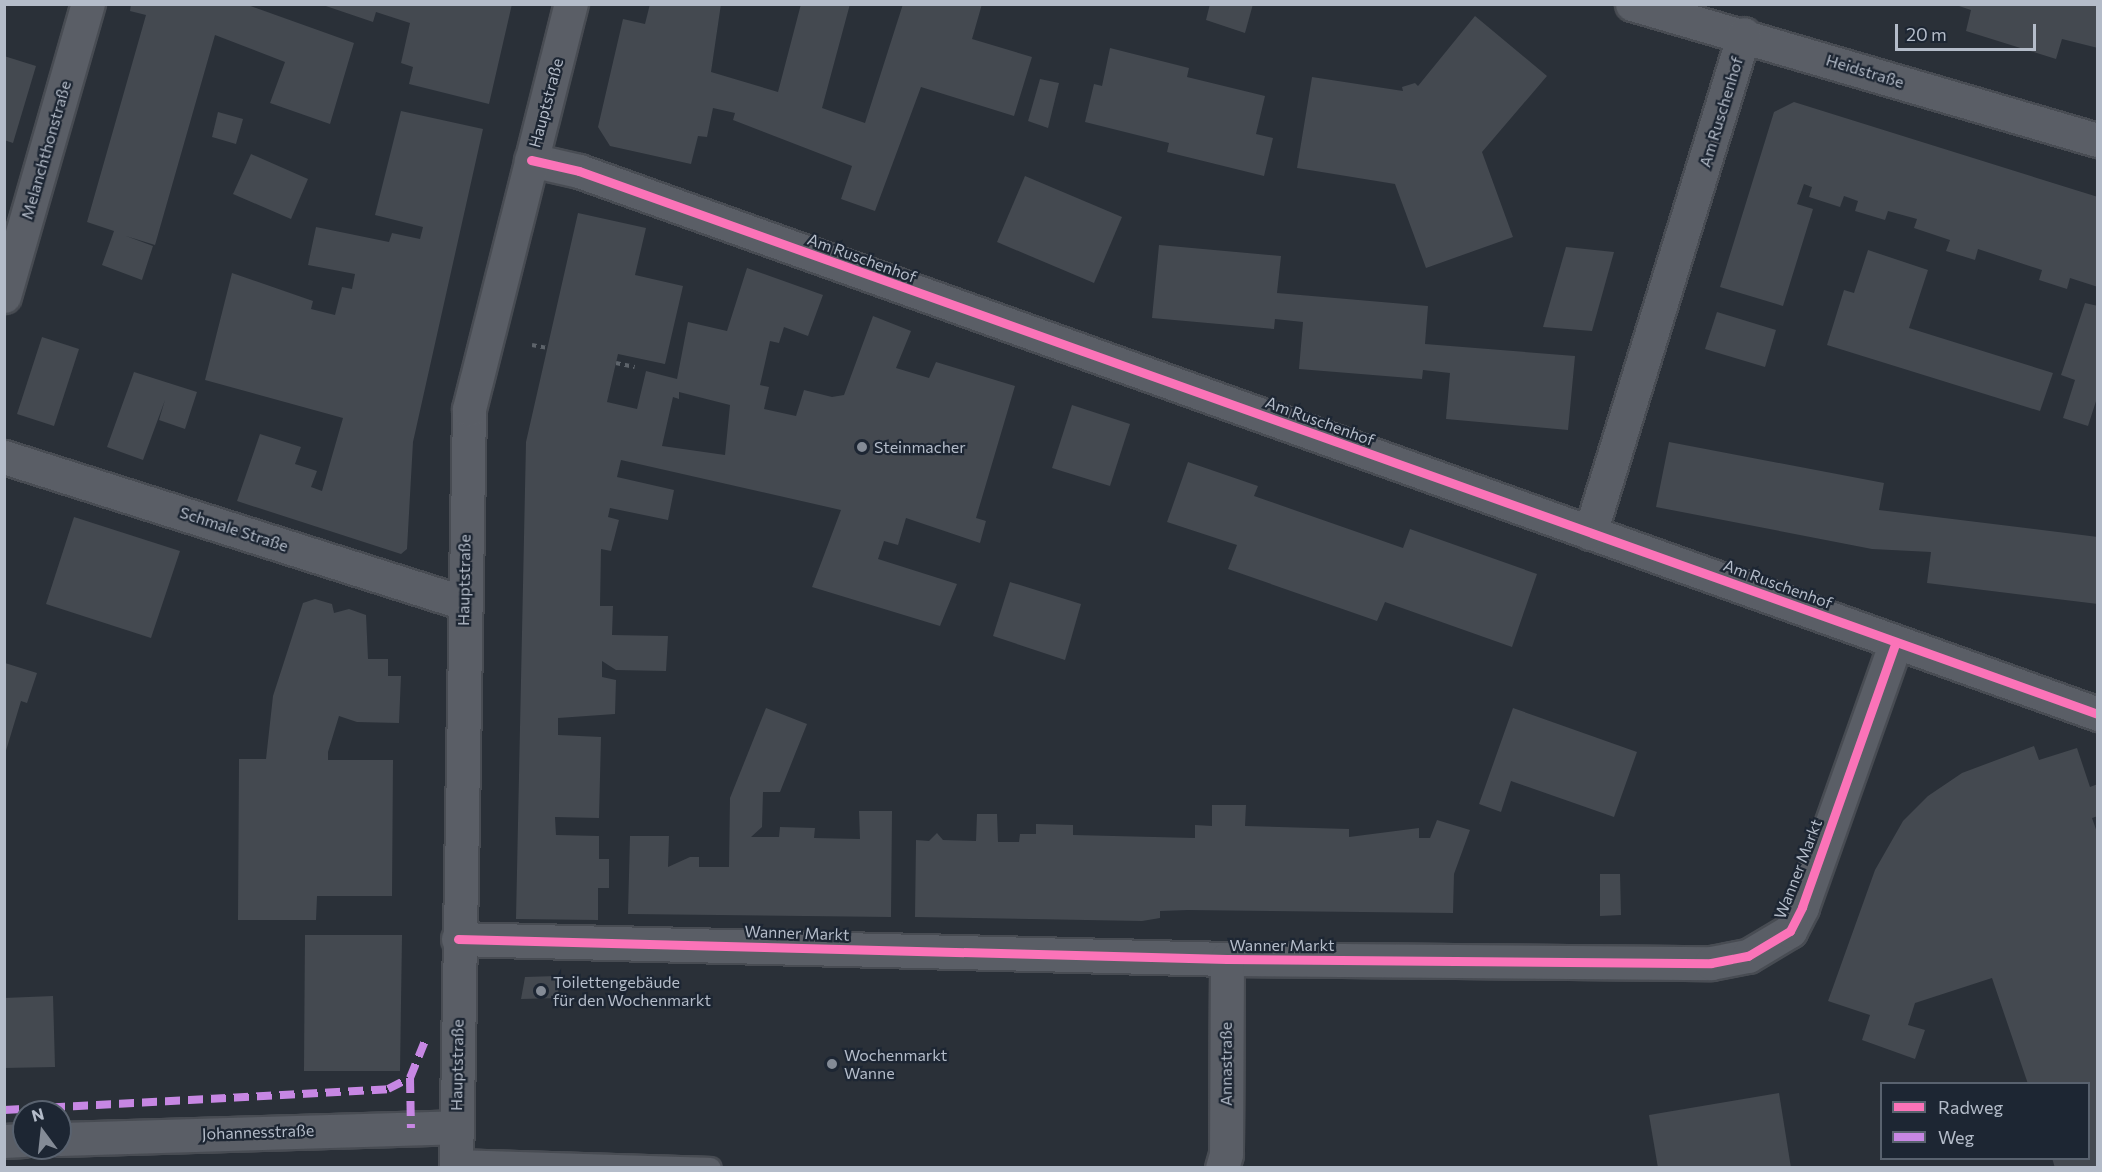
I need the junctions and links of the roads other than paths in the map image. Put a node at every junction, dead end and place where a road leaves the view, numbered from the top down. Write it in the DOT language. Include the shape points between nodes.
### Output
graph roads {
  1 [pos="88,4"];
  2 [pos="571,4"];
  3 [pos="1632,4"];
  4 [pos="1744,34"];
  5 [pos="2097,140"];
  6 [pos="531,160"];
  7 [pos="4,296"];
  8 [pos="4,457"];
  9 [pos="1590,533"];
  10 [pos="463,603"];
  11 [pos="1896,642"];
  12 [pos="2097,714"];
  13 [pos="458,939"];
  14 [pos="1227,959"];
  15 [pos="456,1127"];
  16 [pos="72,1139"];
  17 [pos="456,1164"];
  18 [pos="710,1167"];
  19 [pos="1222,1167"];
  1 -- 7 [label="street, Melanchthonstraße"];
  2 -- 6 [label="street, Hauptstraße"];
  3 -- 4 [label="street, Heidstraße"];
  4 -- 5 [label="street, Heidstraße"];
  4 -- 9 [label="street, Am Ruschenhof"];
  6 -- 9 [label="street, Am Ruschenhof" via="579,171"];
  6 -- 10 [label="street, Hauptstraße" via="468,409"];
  8 -- 10 [label="street, Schmale Straße"];
  9 -- 11 [label="street, Am Ruschenhof"];
  10 -- 13 [label="street, Hauptstraße"];
  11 -- 12 [label="street, Am Ruschenhof"];
  11 -- 14 [label="street, Wanner Markt" via="1802,907 1790,931 1771,947 1711,963"];
  13 -- 14 [label="street, Wanner Markt"];
  13 -- 15 [label="street, Hauptstraße"];
  14 -- 19 [label="street, Annastraße" via="1226,1154"];
  15 -- 16 [label="street, Johannesstraße"];
  15 -- 17 [label="street, Hauptstraße"];
  17 -- 18 [label="lane"];
}
